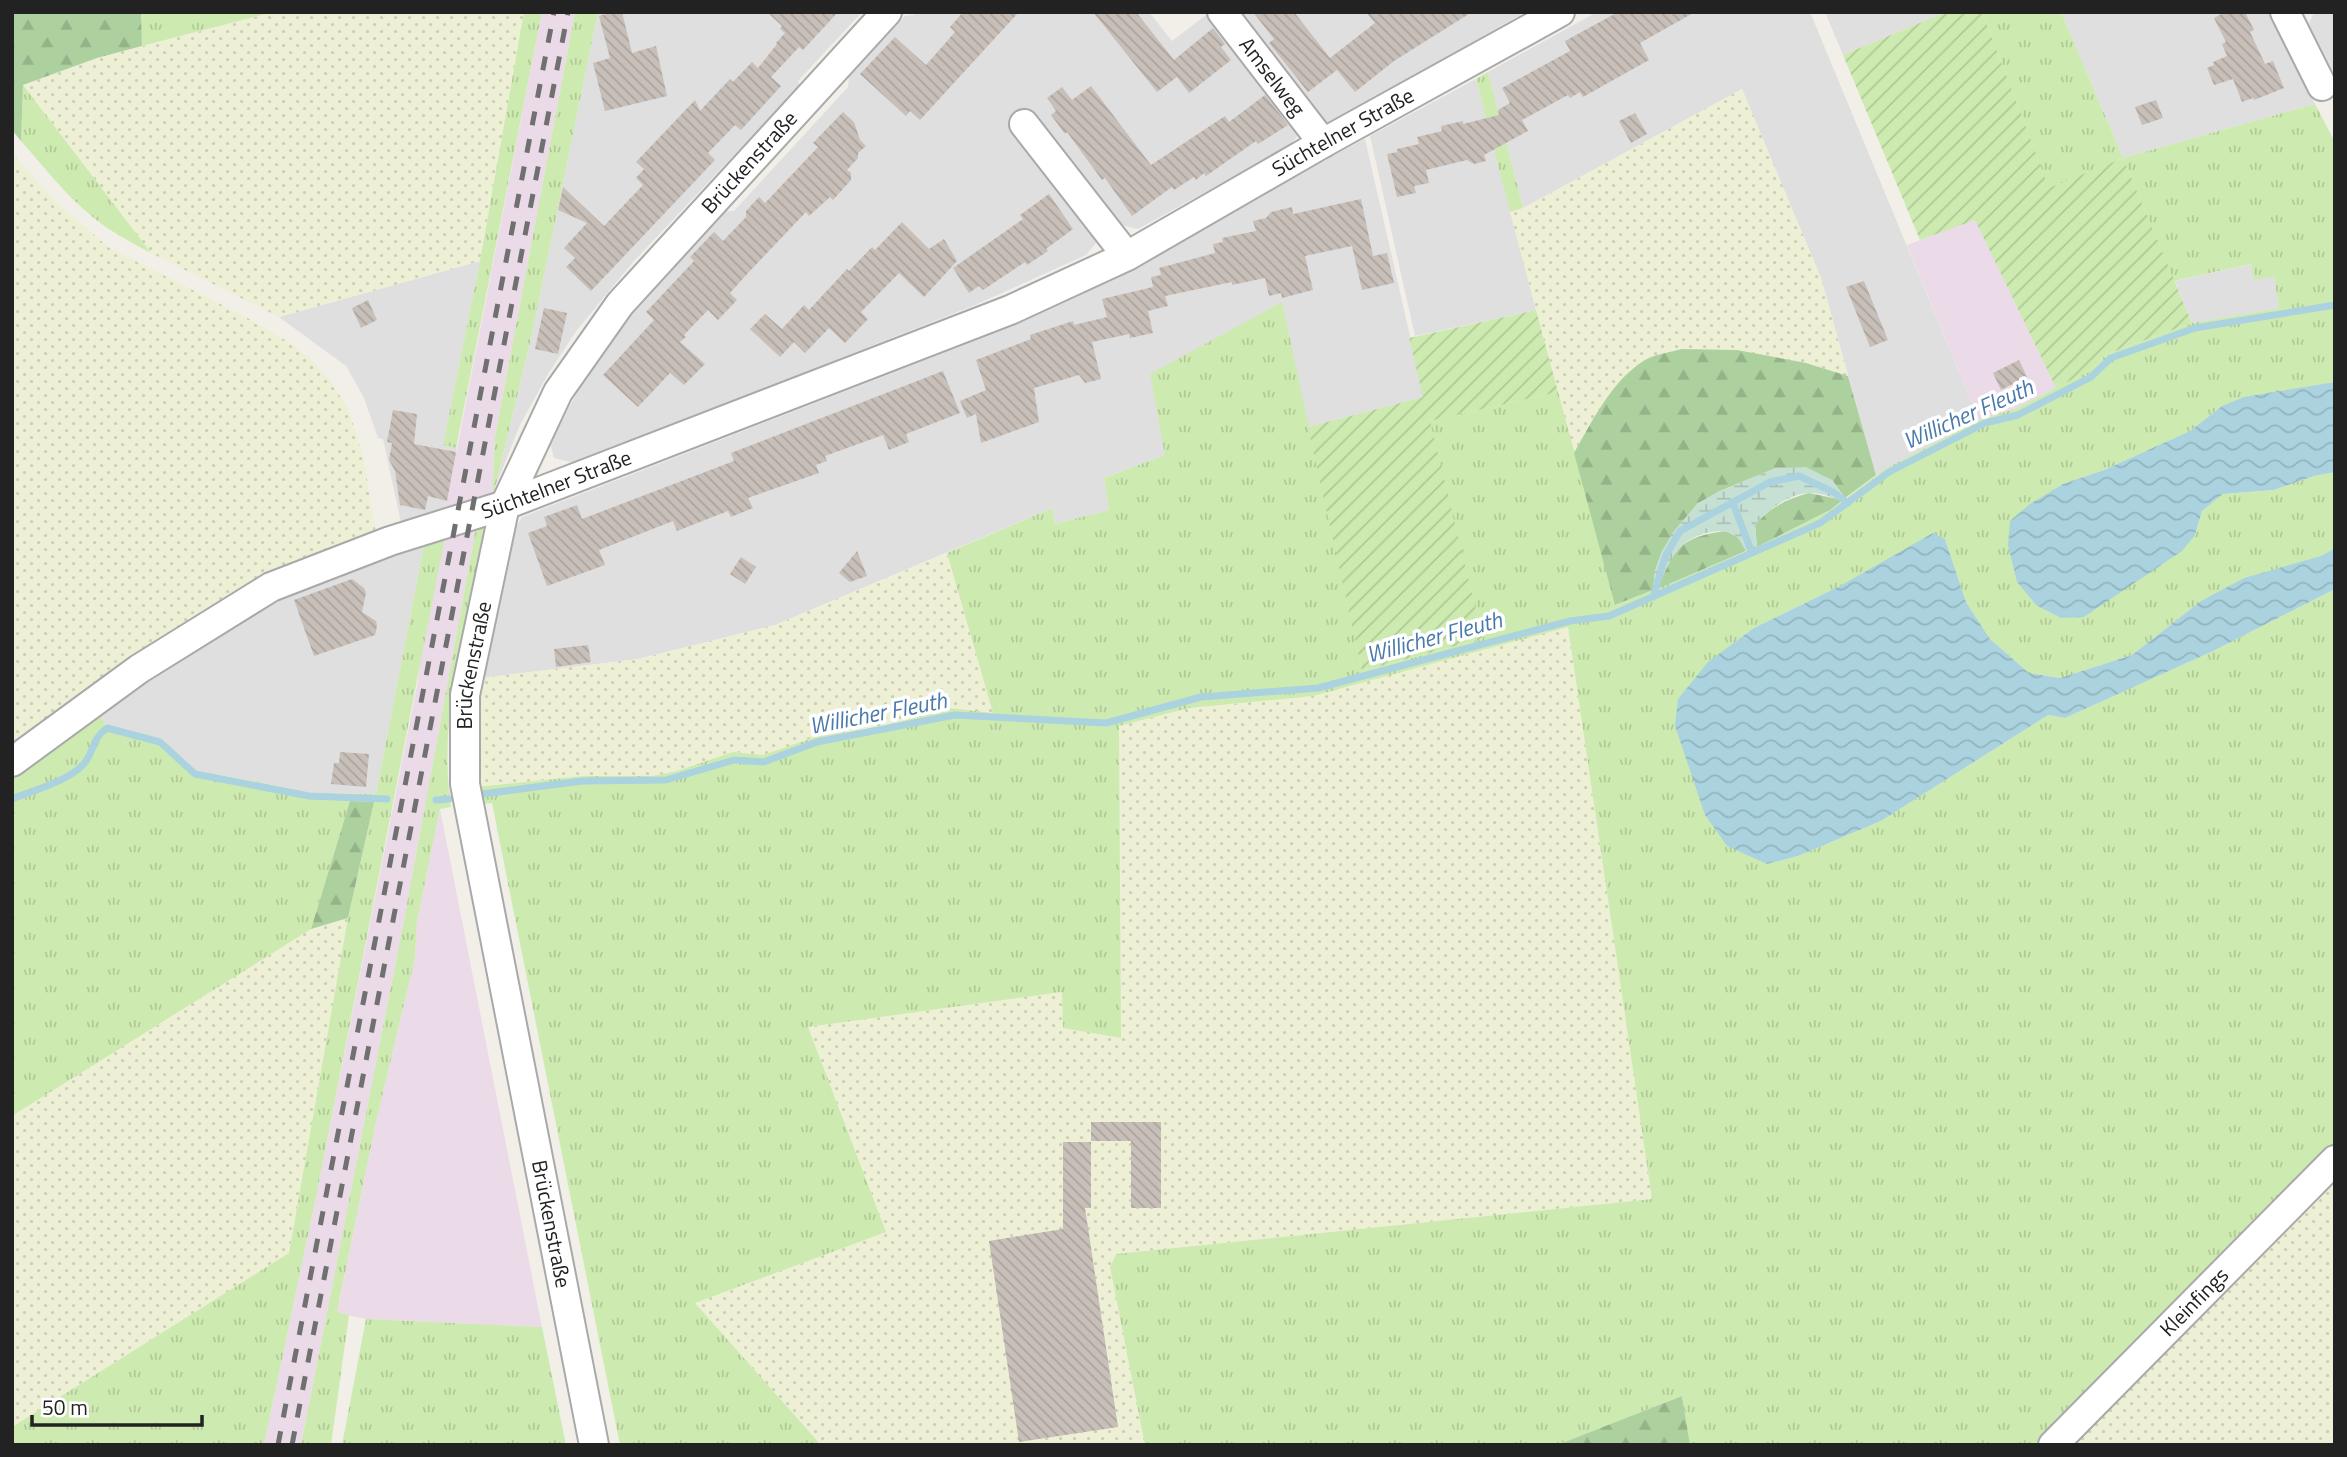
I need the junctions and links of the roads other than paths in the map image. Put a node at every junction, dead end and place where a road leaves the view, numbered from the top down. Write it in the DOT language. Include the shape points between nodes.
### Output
graph roads {
  1 [pos="887,12"];
  2 [pos="1222,12"];
  3 [pos="1560,12"];
  4 [pos="2285,12"];
  5 [pos="2322,86"];
  6 [pos="1024,124"];
  7 [pos="1322,142"];
  8 [pos="1127,256"];
  9 [pos="505,505"];
  10 [pos="12,762"];
  11 [pos="2335,1160"];
  12 [pos="594,1445"];
  13 [pos="2053,1445"];
  1 -- 9 [label="street, Brückenstraße" via="620,304 558,392"];
  2 -- 7 [label="street, Amselweg"];
  3 -- 7 [label="street, Süchtelner Straße"];
  4 -- 5 [label="street"];
  6 -- 8 [label="street"];
  7 -- 8 [label="street, Süchtelner Straße"];
  8 -- 9 [label="street, Süchtelner Straße" via="1010,310"];
  9 -- 10 [label="street, Süchtelner Straße" via="390,541 271,587 139,669"];
  9 -- 12 [label="street, Brückenstraße" via="465,695 465,784"];
  11 -- 13 [label="street, Kleinfings"];
}
